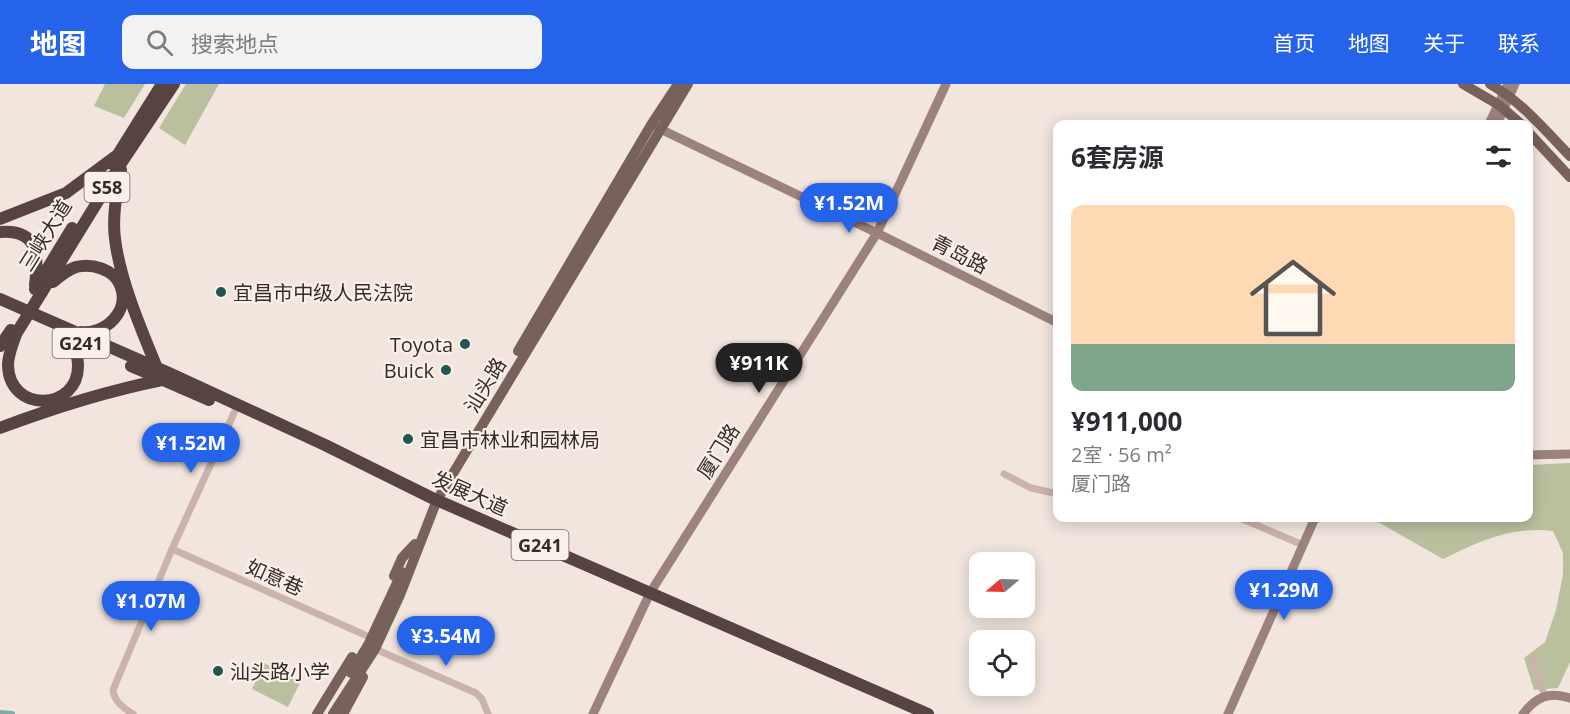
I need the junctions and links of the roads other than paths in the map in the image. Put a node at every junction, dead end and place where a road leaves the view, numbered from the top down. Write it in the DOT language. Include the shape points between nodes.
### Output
graph roads {
  1 [pos="162,84"];
  2 [pos="174,84"];
  3 [pos="678,84"];
  4 [pos="688,84"];
  5 [pos="946,84"];
  6 [pos="1463,84"];
  7 [pos="1490,84"];
  8 [pos="1515,84"];
  9 [pos="1507,91"];
  10 [pos="1501,107"];
  11 [pos="1492,120"];
  12 [pos="1498,120"];
  13 [pos="1516,120"];
  14 [pos="656,127"];
  15 [pos="1533,137"];
  16 [pos="1570,156"];
  17 [pos="120,159"];
  18 [pos="1570,177"];
  19 [pos="0,219"];
  20 [pos="0,232"];
  21 [pos="877,232"];
  22 [pos="41,290"];
  23 [pos="0,299"];
  24 [pos="0,306"];
  25 [pos="1053,320"];
  26 [pos="14,332"];
  27 [pos="71,334"];
  28 [pos="0,340"];
  29 [pos="0,346"];
  30 [pos="0,360"];
  31 [pos="156,368"];
  32 [pos="162,380"];
  33 [pos="235,411"];
  34 [pos="0,428"];
  35 [pos="1570,454"];
  36 [pos="1533,455"];
  37 [pos="1004,474"];
  38 [pos="1053,493"];
  39 [pos="433,502"];
  40 [pos="1249,522"];
  41 [pos="1309,522"];
  42 [pos="1313,522"];
  43 [pos="415,544"];
  44 [pos="1301,544"];
  45 [pos="172,549"];
  46 [pos="648,596"];
  47 [pos="365,635"];
  48 [pos="375,649"];
  49 [pos="1532,660"];
  50 [pos="1545,697"];
  51 [pos="1570,698"];
  52 [pos="134,714"];
  53 [pos="325,714"];
  54 [pos="343,714"];
  55 [pos="488,714"];
  56 [pos="593,714"];
  57 [pos="911,714"];
  58 [pos="928,714"];
  59 [pos="1226,714"];
  60 [pos="1523,714"];
  1 -- 17 [label="highway, 三峡大道 / S58"];
  2 -- 17 [label="highway, 三峡大道 / S58"];
  3 -- 14 [label="main road, 汕头路"];
  4 -- 14 [label="main road, 汕头路"];
  5 -- 21 [label="street, 厦门路"];
  6 -- 10 [label="main road"];
  7 -- 9 [label="main road"];
  8 -- 9 [label="street"];
  9 -- 10 [label="street"];
  9 -- 16 [label="main road"];
  10 -- 11 [label="street"];
  10 -- 12 [label="street"];
  10 -- 13 [label="main road"];
  14 -- 21 [label="street, 青岛路"];
  14 -- 39 [label="main road, 汕头路"];
  15 -- 18 [label="main road"];
  17 -- 19 [label="highway" via="66,193"];
  17 -- 22 [label="highway, 三峡大道 / S58"];
  17 -- 31 [label="highway" via="114,238"];
  20 -- 22 [label="highway" via="14,231 32,243 37,253"];
  21 -- 25 [label="street, 青岛路"];
  21 -- 46 [label="street, 厦门路"];
  22 -- 26 [label="highway, 三峡大道 / S58"];
  22 -- 27 [label="highway" via="63,273 91,266 113,275 120,285 120,310 114,320 91,333"];
  23 -- 27 [label="highway, 发展大道 / G241"];
  24 -- 27 [label="highway, 发展大道 / G241"];
  26 -- 27 [label="highway" via="10,377 15,388 36,401 59,397 76,378 78,365"];
  26 -- 28 [label="highway"];
  26 -- 29 [label="highway, 三峡大道 / S58"];
  26 -- 30 [label="highway, 三峡大道 / S58"];
  27 -- 31 [label="highway, 发展大道 / G241"];
  27 -- 32 [label="highway, 发展大道 / G241"];
  31 -- 39 [label="highway, 发展大道 / G241" via="325,445"];
  32 -- 33 [label="highway, 发展大道 / G241"];
  32 -- 34 [label="highway" via="127,387"];
  33 -- 39 [label="highway, 发展大道 / G241"];
  33 -- 45 [label="street"];
  35 -- 36 [label="street"];
  37 -- 38 [label="street" via="1031,488"];
  39 -- 43 [label="main road, 汕头路"];
  39 -- 46 [label="highway, 发展大道 / G241"];
  39 -- 48 [label="main road, 汕头路" via="400,595"];
  40 -- 44 [label="street"];
  41 -- 44 [label="street"];
  42 -- 44 [label="street"];
  43 -- 47 [label="main road" via="402,558"];
  43 -- 53 [label="main road, 汕头路" via="368,645"];
  44 -- 59 [label="street"];
  45 -- 47 [label="street, 如意巷"];
  45 -- 52 [label="street" via="113,690 121,706"];
  46 -- 56 [label="street, 厦门路"];
  46 -- 57 [label="highway, 发展大道 / G241"];
  46 -- 58 [label="highway, 发展大道 / G241"];
  47 -- 53 [label="main road"];
  48 -- 53 [label="main road, 汕头路"];
  48 -- 54 [label="main road"];
  48 -- 55 [label="street" via="476,693"];
  49 -- 50 [label="street"];
  50 -- 51 [label="street" via="1550,694"];
  50 -- 60 [label="street" via="1531,703"];
}
